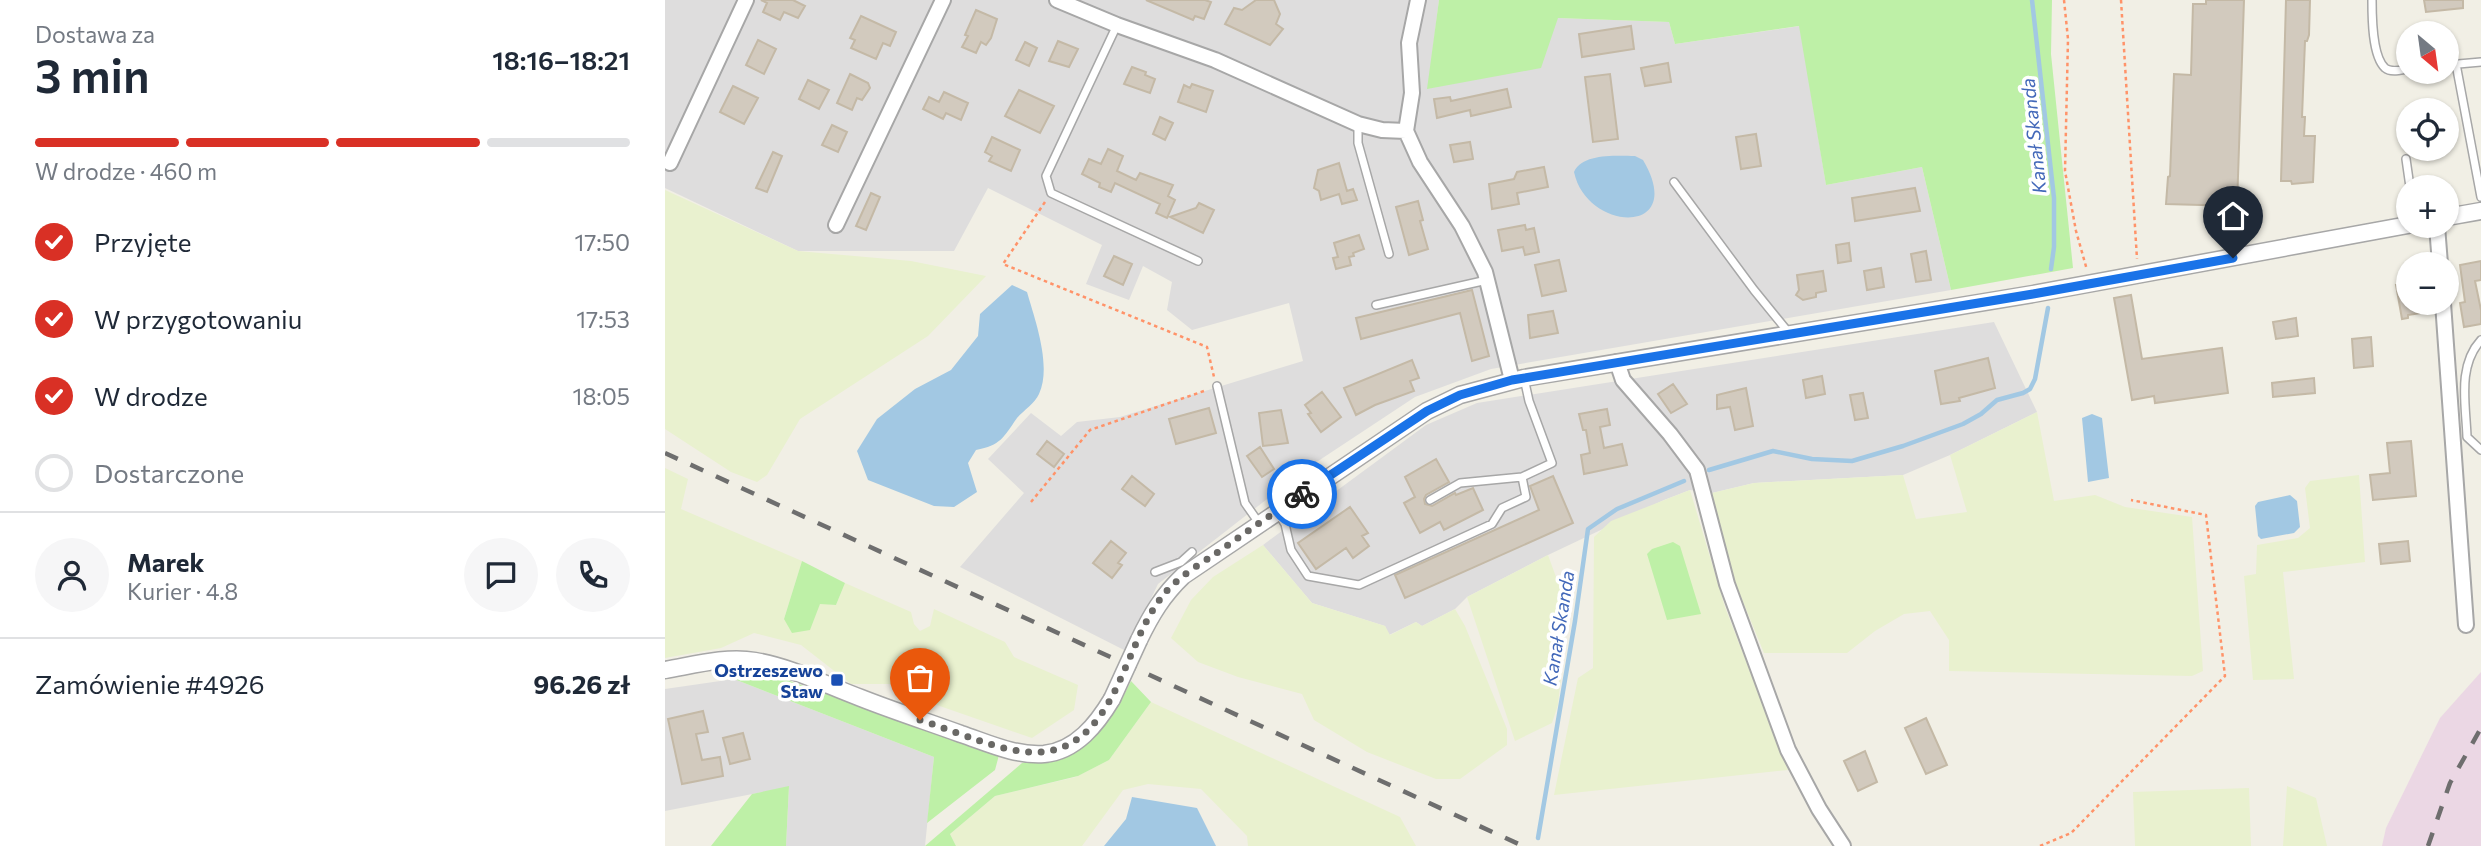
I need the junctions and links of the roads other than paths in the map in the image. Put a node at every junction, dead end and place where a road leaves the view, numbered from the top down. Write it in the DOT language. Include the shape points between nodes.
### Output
graph roads {
  1 [pos="746,0"];
  2 [pos="943,0"];
  3 [pos="1057,0"];
  4 [pos="1417,0"];
  5 [pos="2372,0"];
  6 [pos="1117,25"];
  7 [pos="2481,62"];
  8 [pos="2459,64"];
  9 [pos="2396,70"];
  10 [pos="2459,80"];
  11 [pos="1358,124"];
  12 [pos="1406,131"];
  13 [pos="670,163"];
  14 [pos="1674,182"];
  15 [pos="2481,197"];
  16 [pos="2481,211"];
  17 [pos="2459,215"];
  18 [pos="837,225"];
  19 [pos="2396,227"];
  20 [pos="1389,254"];
  21 [pos="1198,261"];
  22 [pos="1487,280"];
  23 [pos="1376,305"];
  24 [pos="2444,315"];
  25 [pos="1789,334"];
  26 [pos="2481,340"];
  27 [pos="1617,362"];
  28 [pos="1518,379"];
  29 [pos="1217,386"];
  30 [pos="2481,450"];
  31 [pos="1522,477"];
  32 [pos="1430,500"];
  33 [pos="1277,511"];
  34 [pos="1259,523"];
  35 [pos="1192,552"];
  36 [pos="1187,565"];
  37 [pos="1155,572"];
  38 [pos="2466,625"];
  39 [pos="665,670"];
  40 [pos="1843,846"];
  1 -- 13 [label="street"];
  2 -- 18 [label="street"];
  3 -- 6 [label="street"];
  4 -- 12 [label="street" via="1409,43 1412,93"];
  5 -- 9 [label="lane" via="2377,52 2384,67"];
  6 -- 11 [label="street" via="1215,60"];
  6 -- 21 [label="lane" via="1047,176 1051,193"];
  7 -- 8 [label="lane"];
  10 -- 15 [label="lane"];
  11 -- 12 [label="street"];
  11 -- 20 [label="lane" via="1358,143"];
  12 -- 22 [label="street" via="1419,162 1462,226"];
  14 -- 25 [label="lane"];
  16 -- 17 [label="street"];
  19 -- 25 [label="street"];
  22 -- 23 [label="lane"];
  22 -- 28 [label="street"];
  24 -- 38 [label="street"];
  25 -- 27 [label="street"];
  26 -- 30 [label="lane" via="2469,358 2465,376 2467,437"];
  27 -- 28 [label="street"];
  27 -- 40 [label="street" via="1623,380 1697,470 1727,584 1788,750"];
  28 -- 31 [label="lane" via="1552,463"];
  28 -- 33 [label="street" via="1460,395 1427,411"];
  29 -- 34 [label="lane" via="1245,502"];
  31 -- 32 [label="lane" via="1460,483"];
  31 -- 33 [label="lane" via="1526,498 1502,508 1492,524 1359,585 1308,576 1291,550"];
  33 -- 34 [label="street"];
  34 -- 36 [label="street"];
  35 -- 36 [label="lane"];
  36 -- 37 [label="lane"];
  36 -- 39 [label="street, bridge" via="1152,613 1112,699 1092,727 1067,747 1046,754 1015,752 753,660"];
}
